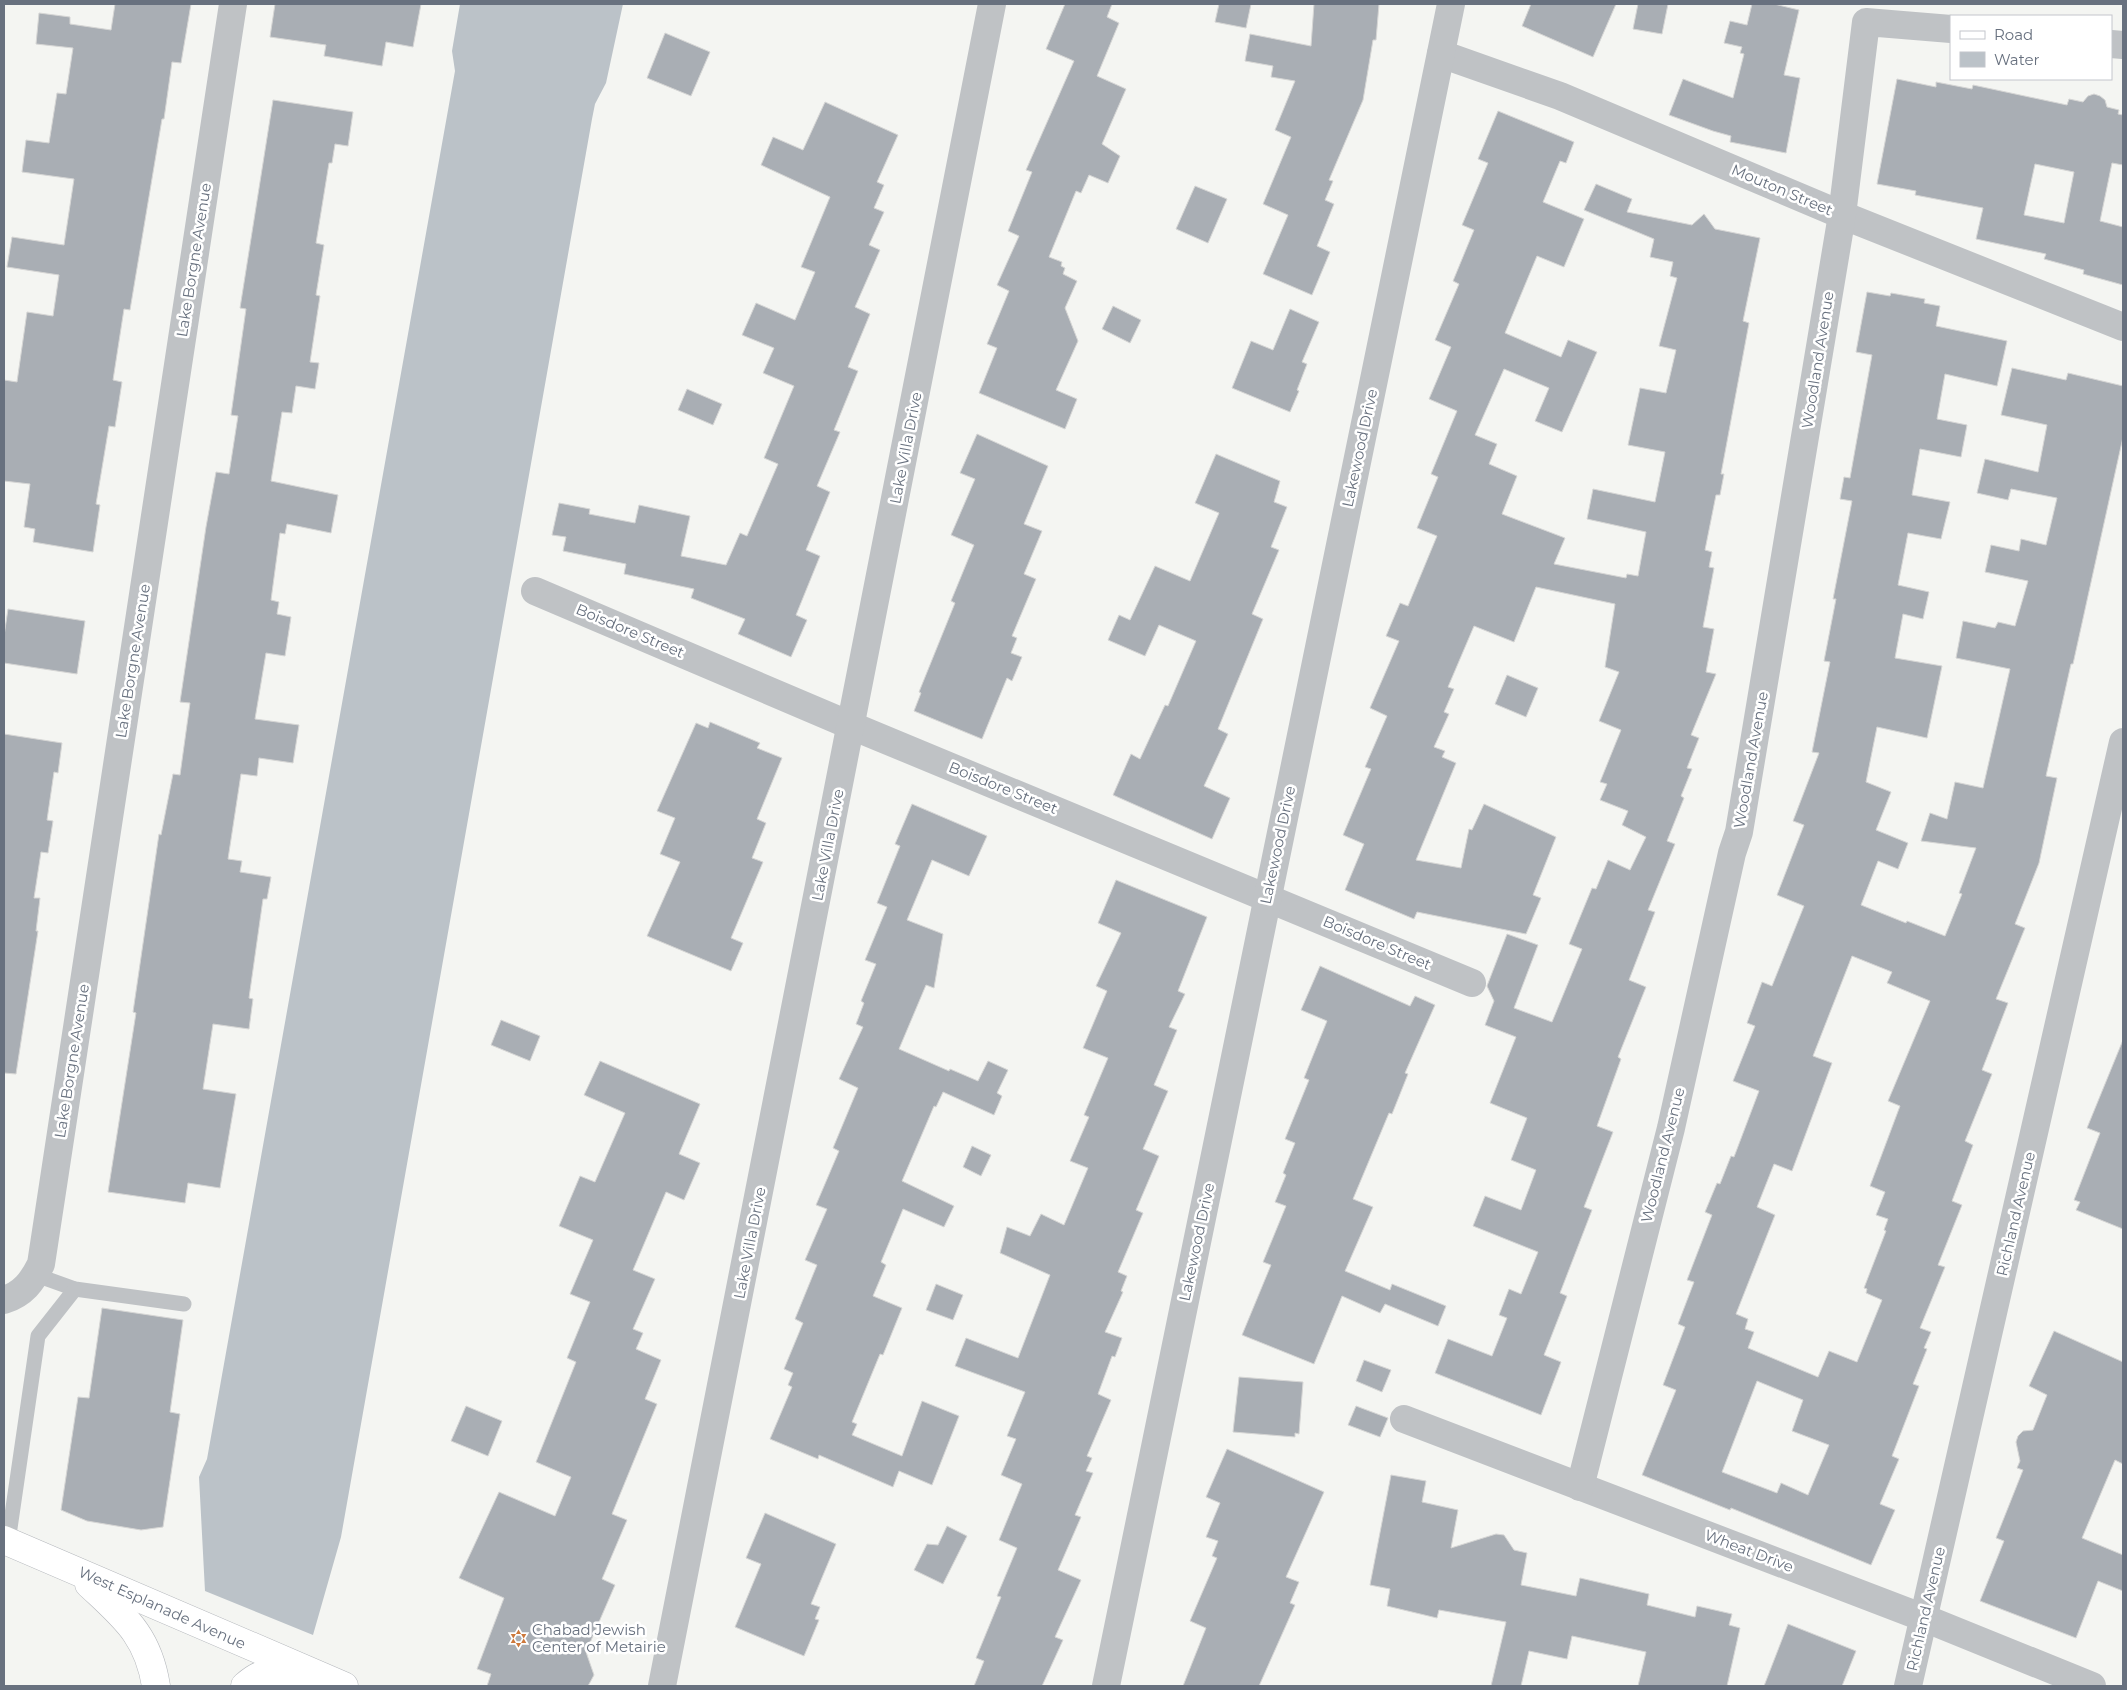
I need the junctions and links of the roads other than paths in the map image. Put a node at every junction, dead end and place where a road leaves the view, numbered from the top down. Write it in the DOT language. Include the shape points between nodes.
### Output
graph roads {
  1 [pos="233,4"];
  2 [pos="992,4"];
  3 [pos="1451,4"];
  4 [pos="1950,30"];
  5 [pos="1441,54"];
  6 [pos="1842,215"];
  7 [pos="2123,327"];
  8 [pos="535,591"];
  9 [pos="852,726"];
  10 [pos="2123,742"];
  11 [pos="1268,897"];
  12 [pos="1472,983"];
  13 [pos="36,1275"];
  14 [pos="75,1290"];
  15 [pos="4,1300"];
  16 [pos="184,1304"];
  17 [pos="1404,1419"];
  18 [pos="1580,1486"];
  19 [pos="6,1541"];
  20 [pos="74,1570"];
  21 [pos="1924,1618"];
  22 [pos="331,1681"];
  23 [pos="156,1686"];
  24 [pos="245,1686"];
  25 [pos="662,1686"];
  26 [pos="1106,1686"];
  27 [pos="1908,1686"];
  28 [pos="2092,1686"];
  1 -- 13 [label="street, Lake Borgne Avenue" via="41,1264"];
  2 -- 9 [label="street, Lake Villa Drive"];
  3 -- 5 [label="street, Lakewood Drive"];
  4 -- 6 [label="street, Woodland Avenue" via="1866,22"];
  5 -- 6 [label="street, Mouton Street" via="1560,96"];
  5 -- 11 [label="street, Lakewood Drive"];
  6 -- 7 [label="street, Mouton Street"];
  6 -- 18 [label="street, Woodland Avenue" via="1739,832 1671,1128"];
  8 -- 9 [label="street, Boisdore Street"];
  9 -- 11 [label="street, Boisdore Street"];
  9 -- 25 [label="street, Lake Villa Drive"];
  10 -- 21 [label="street, Richland Avenue"];
  11 -- 12 [label="street, Boisdore Street"];
  11 -- 26 [label="street, Lakewood Drive"];
  13 -- 14 [label="lane"];
  13 -- 15 [label="street, Lake Borgne Avenue" via="27,1288"];
  14 -- 16 [label="lane"];
  14 -- 19 [label="lane" via="38,1336"];
  17 -- 18 [label="street, Wheat Drive"];
  18 -- 21 [label="street, Wheat Drive"];
  19 -- 20 [label="main road, West Esplanade Avenue"];
  20 -- 22 [label="main road, West Esplanade Avenue"];
  20 -- 23 [label="main road" via="127,1621 146,1647"];
  21 -- 27 [label="street, Richland Avenue"];
  21 -- 28 [label="street, Wheat Drive"];
  22 -- 24 [label="main road" via="270,1671"];
}
